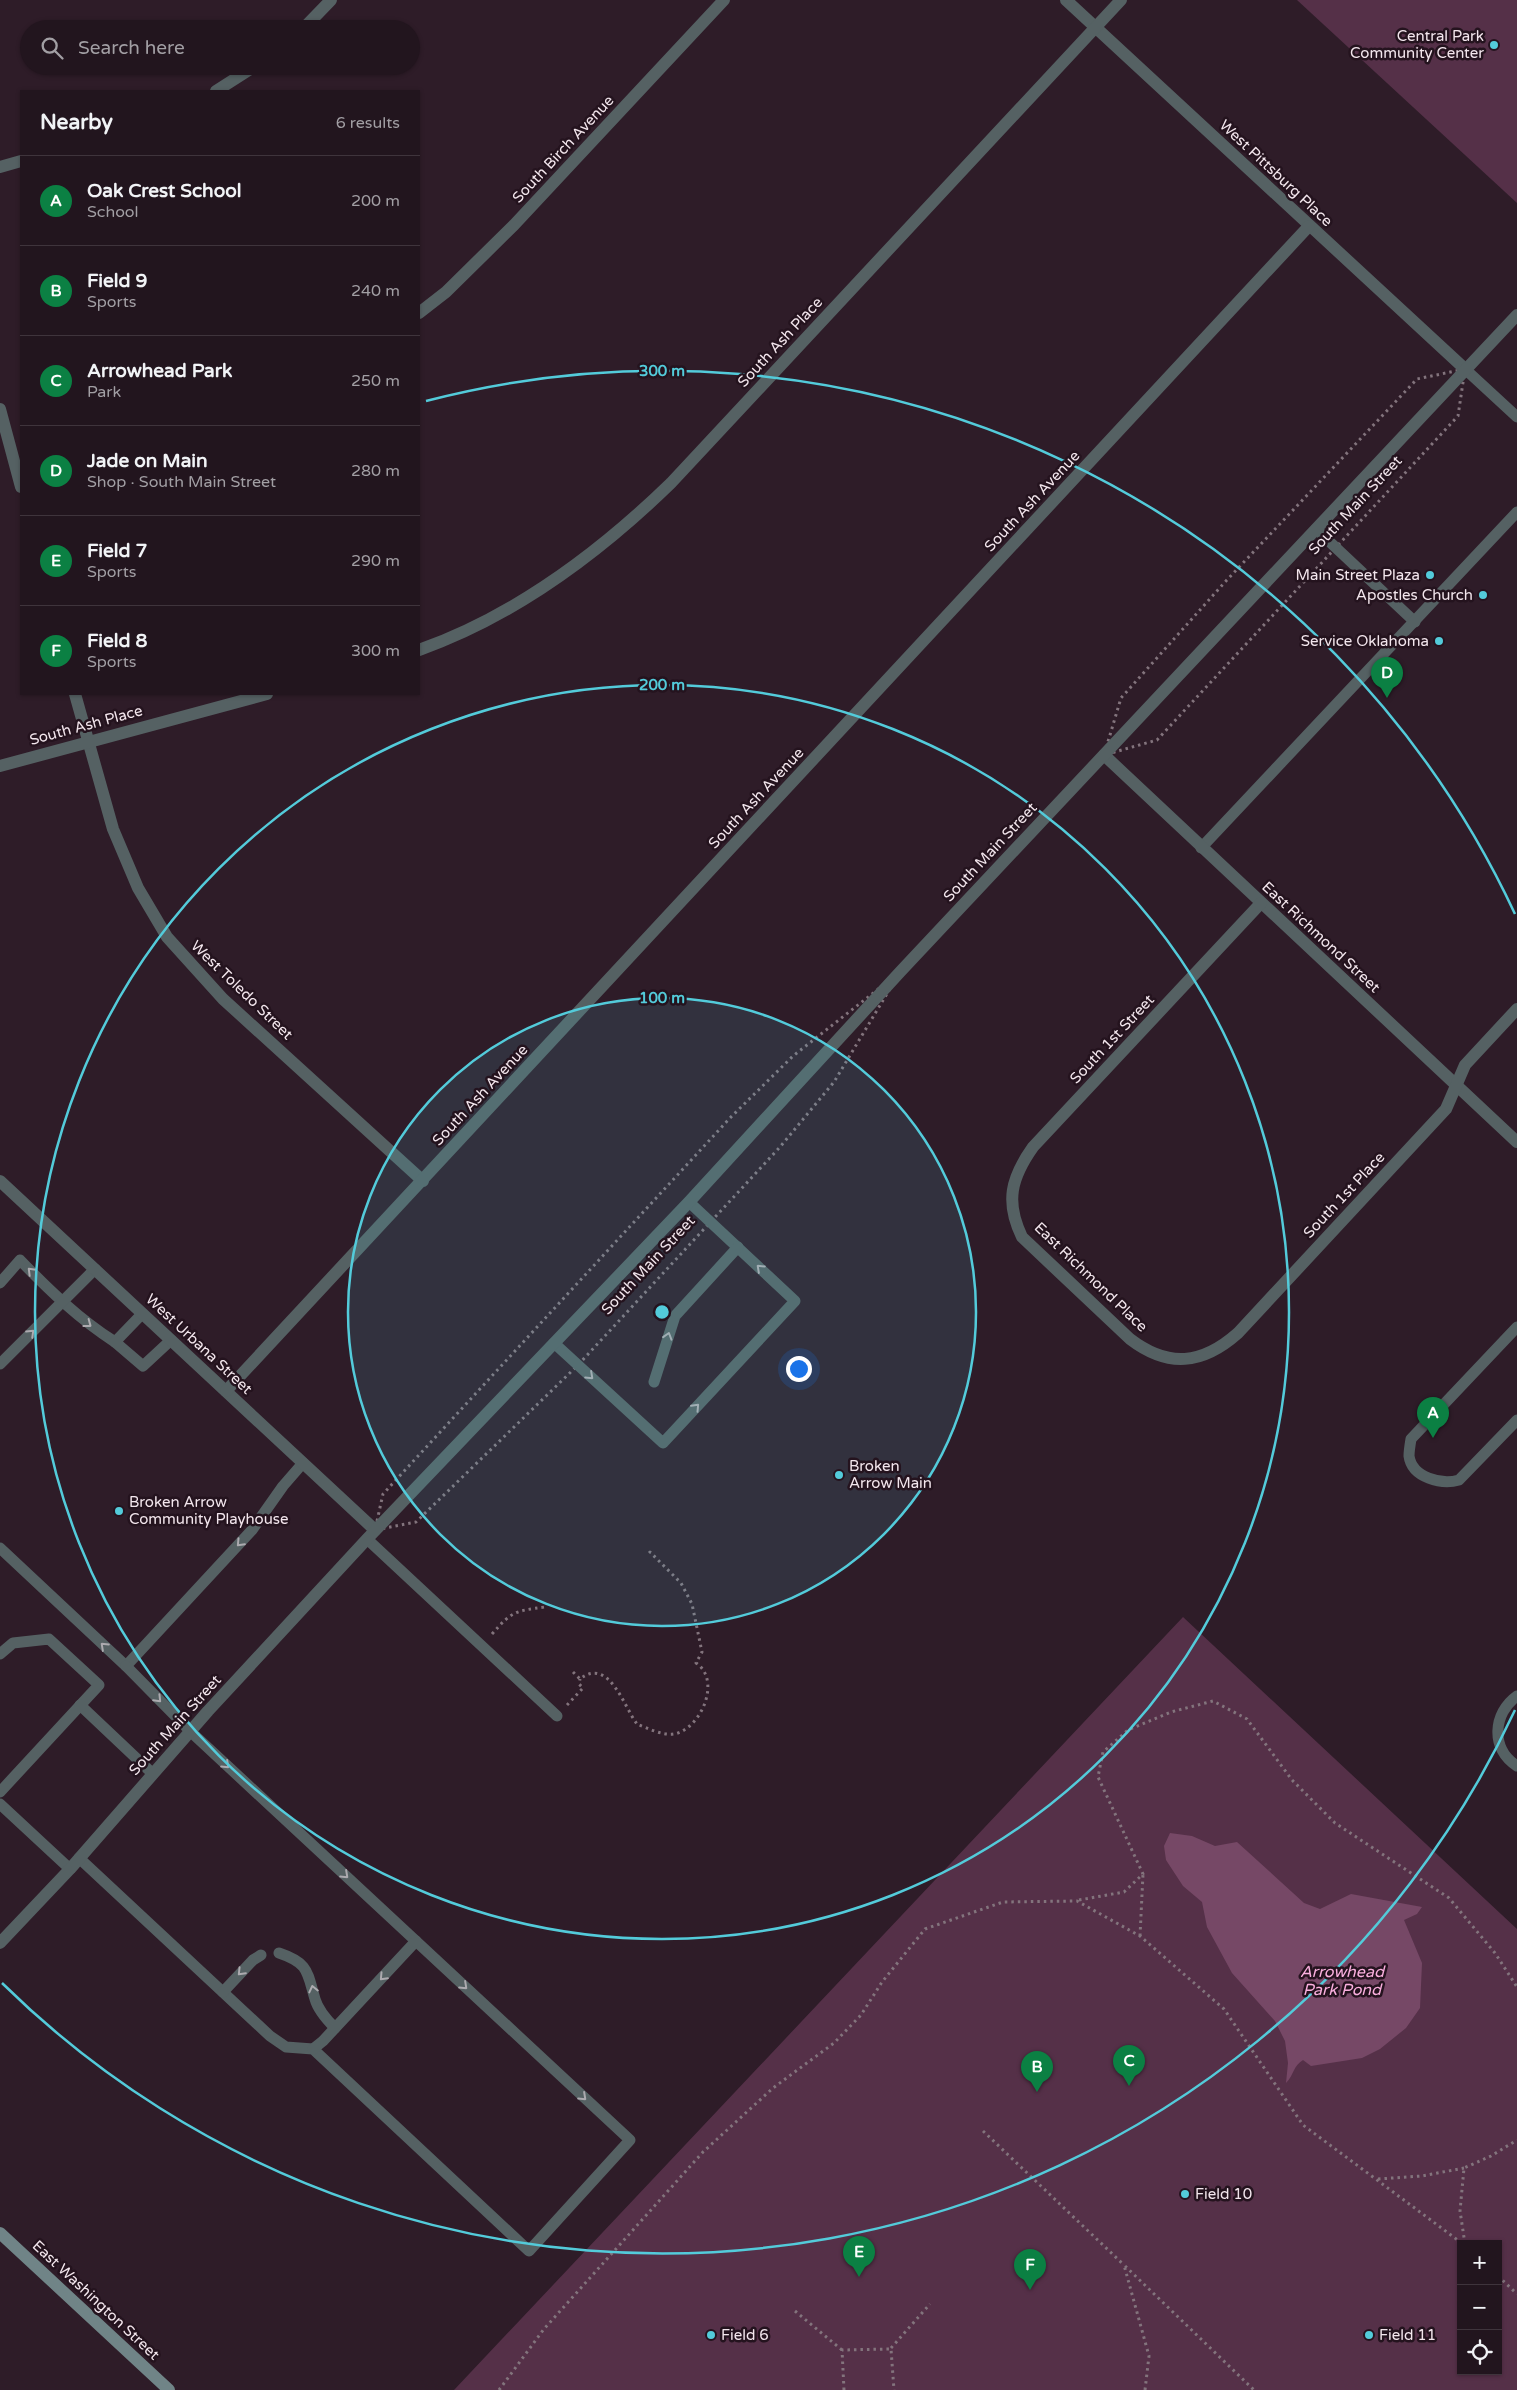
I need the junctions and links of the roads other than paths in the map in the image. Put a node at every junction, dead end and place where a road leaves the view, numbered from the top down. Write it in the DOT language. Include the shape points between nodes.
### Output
graph roads {
  1 [pos="331,0"];
  2 [pos="724,0"];
  3 [pos="1066,0"];
  4 [pos="1121,0"];
  5 [pos="311,20"];
  6 [pos="1095,28"];
  7 [pos="242,75"];
  8 [pos="218,90"];
  9 [pos="20,161"];
  10 [pos="0,167"];
  11 [pos="1309,226"];
  12 [pos="420,312"];
  13 [pos="1517,315"];
  14 [pos="1465,369"];
  15 [pos="0,409"];
  16 [pos="1517,417"];
  17 [pos="18,460"];
  18 [pos="20,478"];
  19 [pos="1517,512"];
  20 [pos="1316,528"];
  21 [pos="1415,622"];
  22 [pos="420,650"];
  23 [pos="75,695"];
  24 [pos="263,695"];
  25 [pos="87,741"];
  26 [pos="1104,755"];
  27 [pos="0,766"];
  28 [pos="1201,848"];
  29 [pos="1261,904"];
  30 [pos="1517,1009"];
  31 [pos="1456,1086"];
  32 [pos="1517,1142"];
  33 [pos="423,1180"];
  34 [pos="0,1181"];
  35 [pos="689,1202"];
  36 [pos="1012,1208"];
  37 [pos="738,1248"];
  38 [pos="95,1269"];
  39 [pos="0,1282"];
  40 [pos="63,1303"];
  41 [pos="142,1314"];
  42 [pos="1517,1327"];
  43 [pos="171,1340"];
  44 [pos="115,1342"];
  45 [pos="554,1343"];
  46 [pos="1162,1357"];
  47 [pos="0,1364"];
  48 [pos="654,1382"];
  49 [pos="226,1391"];
  50 [pos="1517,1420"];
  51 [pos="303,1464"];
  52 [pos="371,1535"];
  53 [pos="0,1548"];
  54 [pos="0,1654"];
  55 [pos="126,1666"];
  56 [pos="1517,1696"];
  57 [pos="80,1705"];
  58 [pos="557,1716"];
  59 [pos="191,1732"];
  60 [pos="1517,1766"];
  61 [pos="153,1774"];
  62 [pos="0,1792"];
  63 [pos="0,1804"];
  64 [pos="79,1858"];
  65 [pos="70,1869"];
  66 [pos="416,1941"];
  67 [pos="0,1943"];
  68 [pos="279,1953"];
  69 [pos="261,1955"];
  70 [pos="223,1992"];
  71 [pos="335,2028"];
  72 [pos="313,2048"];
  73 [pos="0,2233"];
  74 [pos="169,2390"];
  1 -- 5 [label="street"];
  2 -- 12 [label="street, South Birch Avenue" via="514,225 453,285"];
  3 -- 6 [label="street, West Pittsburg Place"];
  4 -- 6 [label="street, South Ash Place"];
  6 -- 11 [label="street, West Pittsburg Place"];
  6 -- 22 [label="street, South Ash Place" via="641,513 599,549 545,586 490,618"];
  7 -- 8 [label="street"];
  9 -- 10 [label="street"];
  11 -- 14 [label="street, West Pittsburg Place"];
  11 -- 33 [label="street, South Ash Avenue"];
  13 -- 14 [label="street, South Main Street"];
  14 -- 16 [label="lane"];
  14 -- 20 [label="street, South Main Street"];
  15 -- 17 [label="street"];
  17 -- 18 [label="street"];
  19 -- 21 [label="lane"];
  20 -- 21 [label="lane"];
  20 -- 26 [label="street, South Main Street"];
  21 -- 28 [label="lane"];
  23 -- 25 [label="street, West Toledo Street"];
  24 -- 25 [label="street, South Ash Place"];
  25 -- 27 [label="street, South Ash Place"];
  25 -- 33 [label="street, West Toledo Street" via="126,862 167,937 223,999"];
  26 -- 28 [label="street, East Richmond Street"];
  26 -- 35 [label="street, South Main Street"];
  28 -- 29 [label="street, East Richmond Street"];
  29 -- 31 [label="street, East Richmond Street"];
  29 -- 36 [label="street, South 1st Street" via="1034,1147 1019,1167"];
  30 -- 31 [label="street, South 1st Place" via="1465,1065"];
  31 -- 32 [label="street, East Richmond Street"];
  31 -- 46 [label="street, South 1st Place" via="1446,1109 1238,1333 1212,1353 1186,1360"];
  33 -- 49 [label="street, South Ash Avenue"];
  34 -- 38 [label="street, West Urbana Street"];
  35 -- 37 [label="lane"];
  35 -- 45 [label="street, South Main Street"];
  36 -- 46 [label="street, East Richmond Place" via="1022,1237 1130,1338"];
  45 -- 37 [label="lane, one-way" via="663,1443 795,1301"];
  48 -- 37 [label="lane, one-way" via="675,1316"];
  38 -- 40 [label="lane"];
  38 -- 41 [label="street, West Urbana Street"];
  40 -- 39 [label="lane, one-way" via="20,1260"];
  40 -- 44 [label="lane, one-way"];
  47 -- 40 [label="lane, one-way"];
  41 -- 43 [label="street, West Urbana Street"];
  41 -- 44 [label="lane"];
  42 -- 50 [label="lane" via="1411,1440 1409,1457 1416,1468 1437,1482 1459,1480"];
  43 -- 44 [label="lane" via="143,1366"];
  43 -- 49 [label="street, West Urbana Street"];
  45 -- 52 [label="street, South Main Street"];
  49 -- 51 [label="street, West Urbana Street"];
  51 -- 52 [label="street, West Urbana Street"];
  51 -- 55 [label="lane, one-way" via="252,1530"];
  52 -- 58 [label="lane" via="481,1646"];
  52 -- 59 [label="street, South Main Street"];
  55 -- 53 [label="lane, one-way"];
  54 -- 57 [label="lane" via="13,1643 49,1639 99,1684"];
  55 -- 59 [label="lane, one-way"];
  56 -- 60 [label="lane" via="1508,1702 1500,1716 1497,1732 1501,1748"];
  57 -- 61 [label="lane"];
  57 -- 62 [label="lane"];
  59 -- 61 [label="street, South Main Street"];
  59 -- 66 [label="lane, one-way"];
  61 -- 64 [label="street, South Main Street"];
  63 -- 65 [label="lane"];
  64 -- 65 [label="street, South Main Street"];
  64 -- 70 [label="lane"];
  65 -- 67 [label="street, South Main Street"];
  66 -- 71 [label="lane, one-way"];
  66 -- 72 [label="lane, one-way" via="630,2140 529,2251"];
  71 -- 68 [label="lane, one-way" via="324,2017 315,2000 308,1970"];
  69 -- 70 [label="lane, one-way"];
  70 -- 72 [label="lane" via="286,2047"];
  71 -- 72 [label="lane"];
  73 -- 74 [label="main road, East Washington Street"];
}
